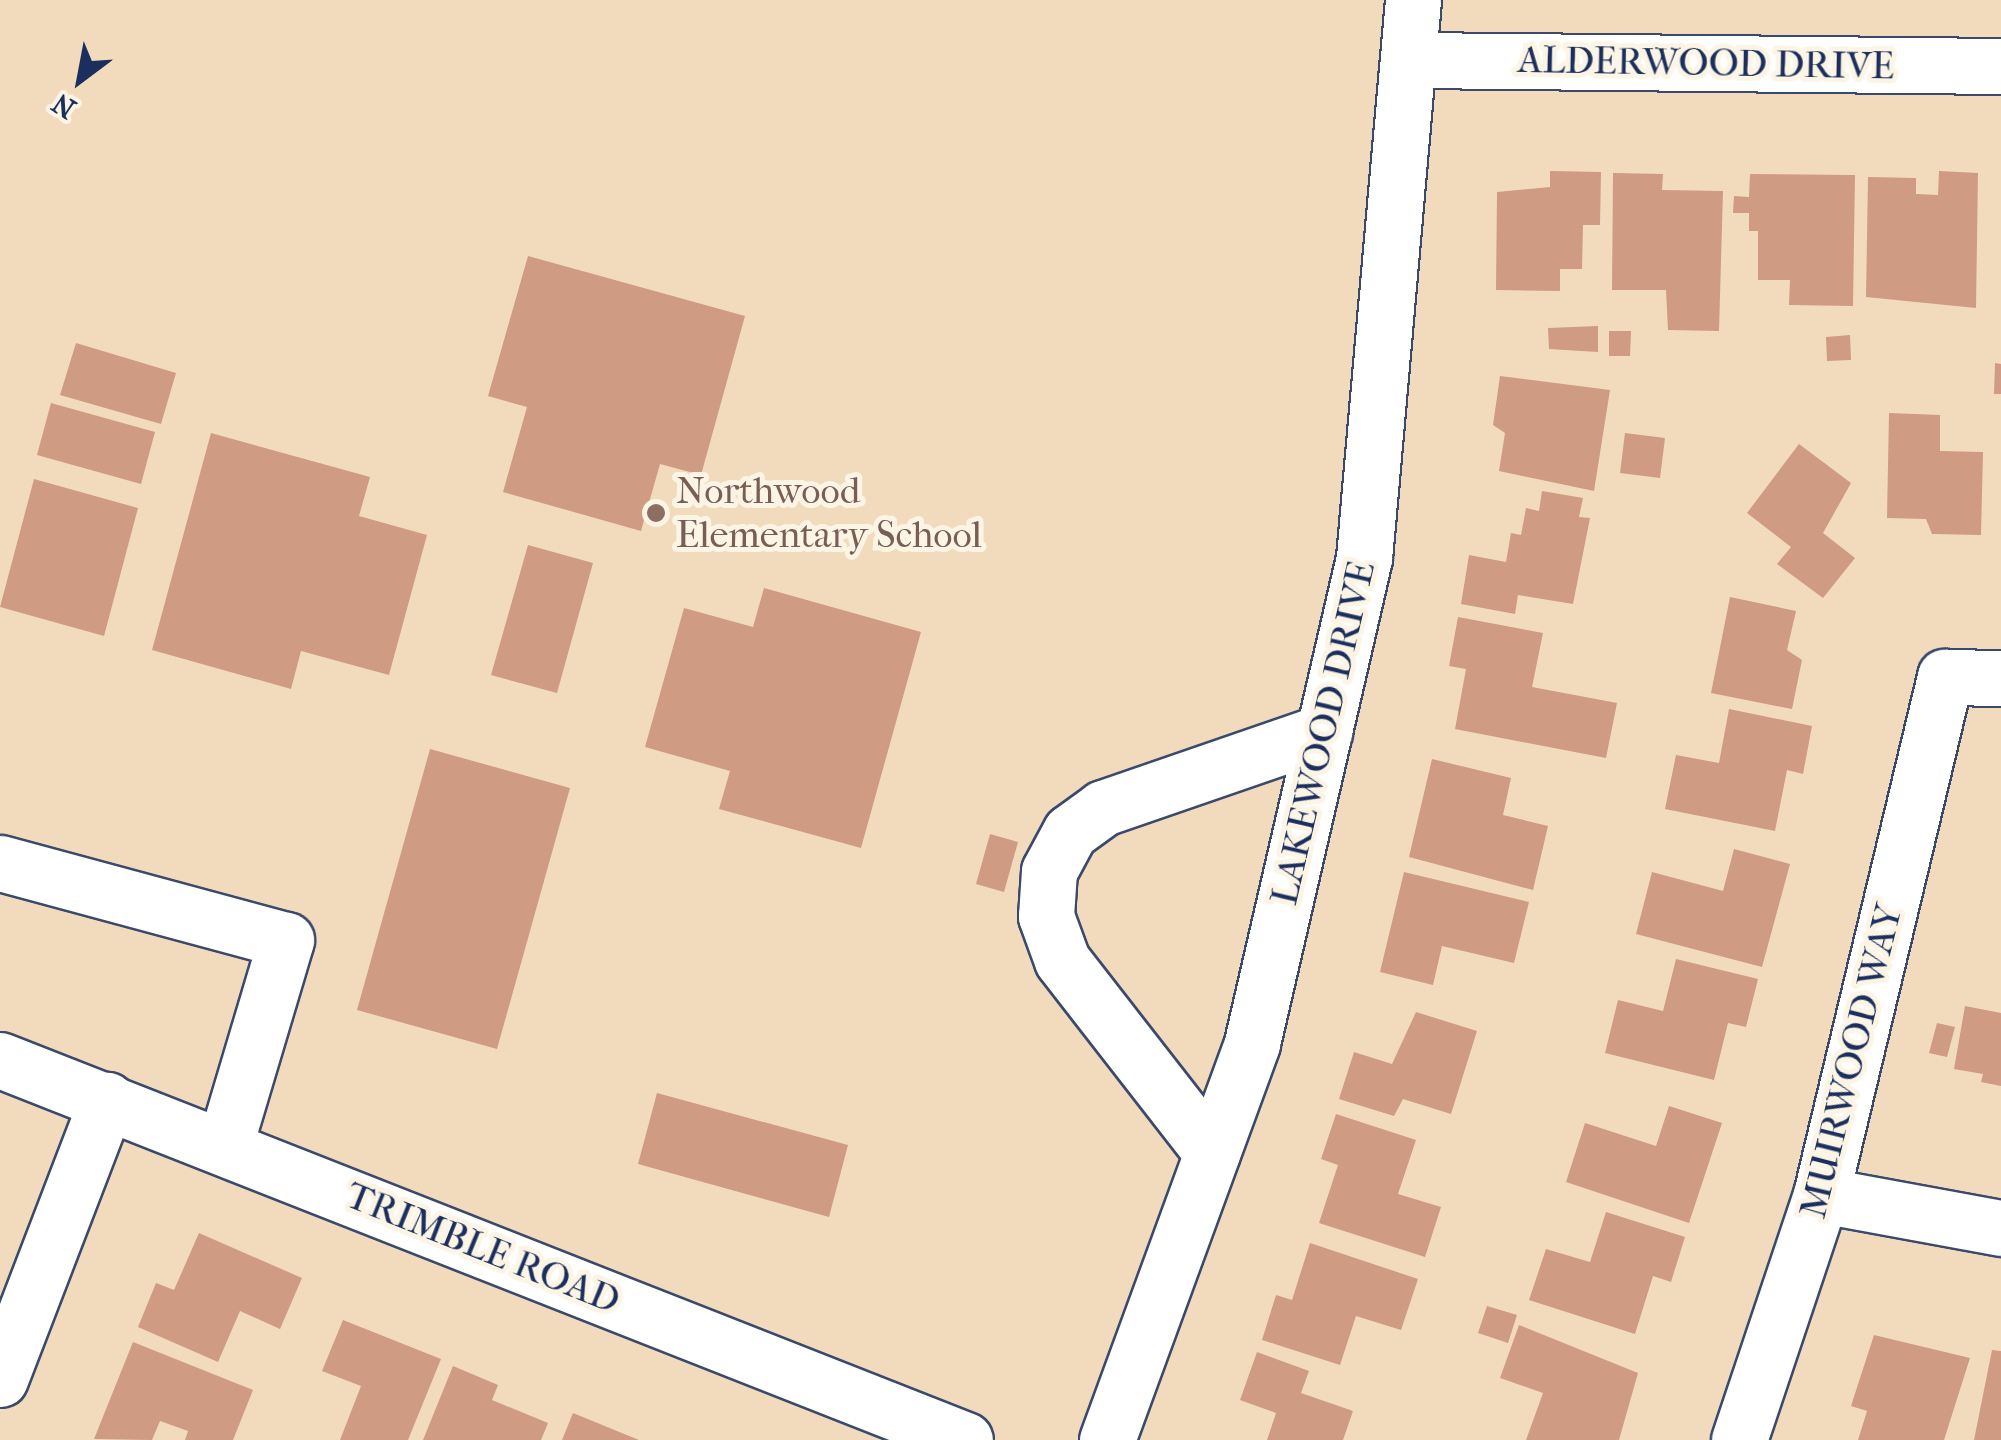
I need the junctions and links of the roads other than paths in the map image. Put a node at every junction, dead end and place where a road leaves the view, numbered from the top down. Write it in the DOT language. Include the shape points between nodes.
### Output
graph roads {
  1 [pos="1413,0"];
  2 [pos="1412,60"];
  3 [pos="2001,66"];
  4 [pos="2001,678"];
  5 [pos="1324,732"];
  6 [pos="0,863"];
  7 [pos="0,1060"];
  8 [pos="107,1100"];
  9 [pos="225,1145"];
  10 [pos="1212,1153"];
  11 [pos="1821,1195"];
  12 [pos="2001,1228"];
  13 [pos="0,1379"];
  14 [pos="966,1440"];
  15 [pos="1107,1440"];
  16 [pos="1739,1440"];
  1 -- 2 [label="street, LAKEWOOD DRIVE"];
  2 -- 3 [label="street, ALDERWOOD DRIVE"];
  2 -- 5 [label="street, LAKEWOOD DRIVE" via="1364,558"];
  4 -- 11 [label="street, MUIRWOOD WAY" via="1945,678"];
  5 -- 10 [label="street, LAKEWOOD DRIVE" via="1252,1043"];
  5 -- 10 [label="street" via="1104,808 1070,832 1050,871 1046,916 1062,960"];
  6 -- 9 [label="street" via="286,940"];
  7 -- 8 [label="street, TRIMBLE ROAD"];
  8 -- 9 [label="street, TRIMBLE ROAD"];
  8 -- 13 [label="street"];
  9 -- 14 [label="street, TRIMBLE ROAD"];
  10 -- 15 [label="street, LAKEWOOD DRIVE"];
  11 -- 12 [label="street"];
  11 -- 16 [label="street, MUIRWOOD WAY"];
}
